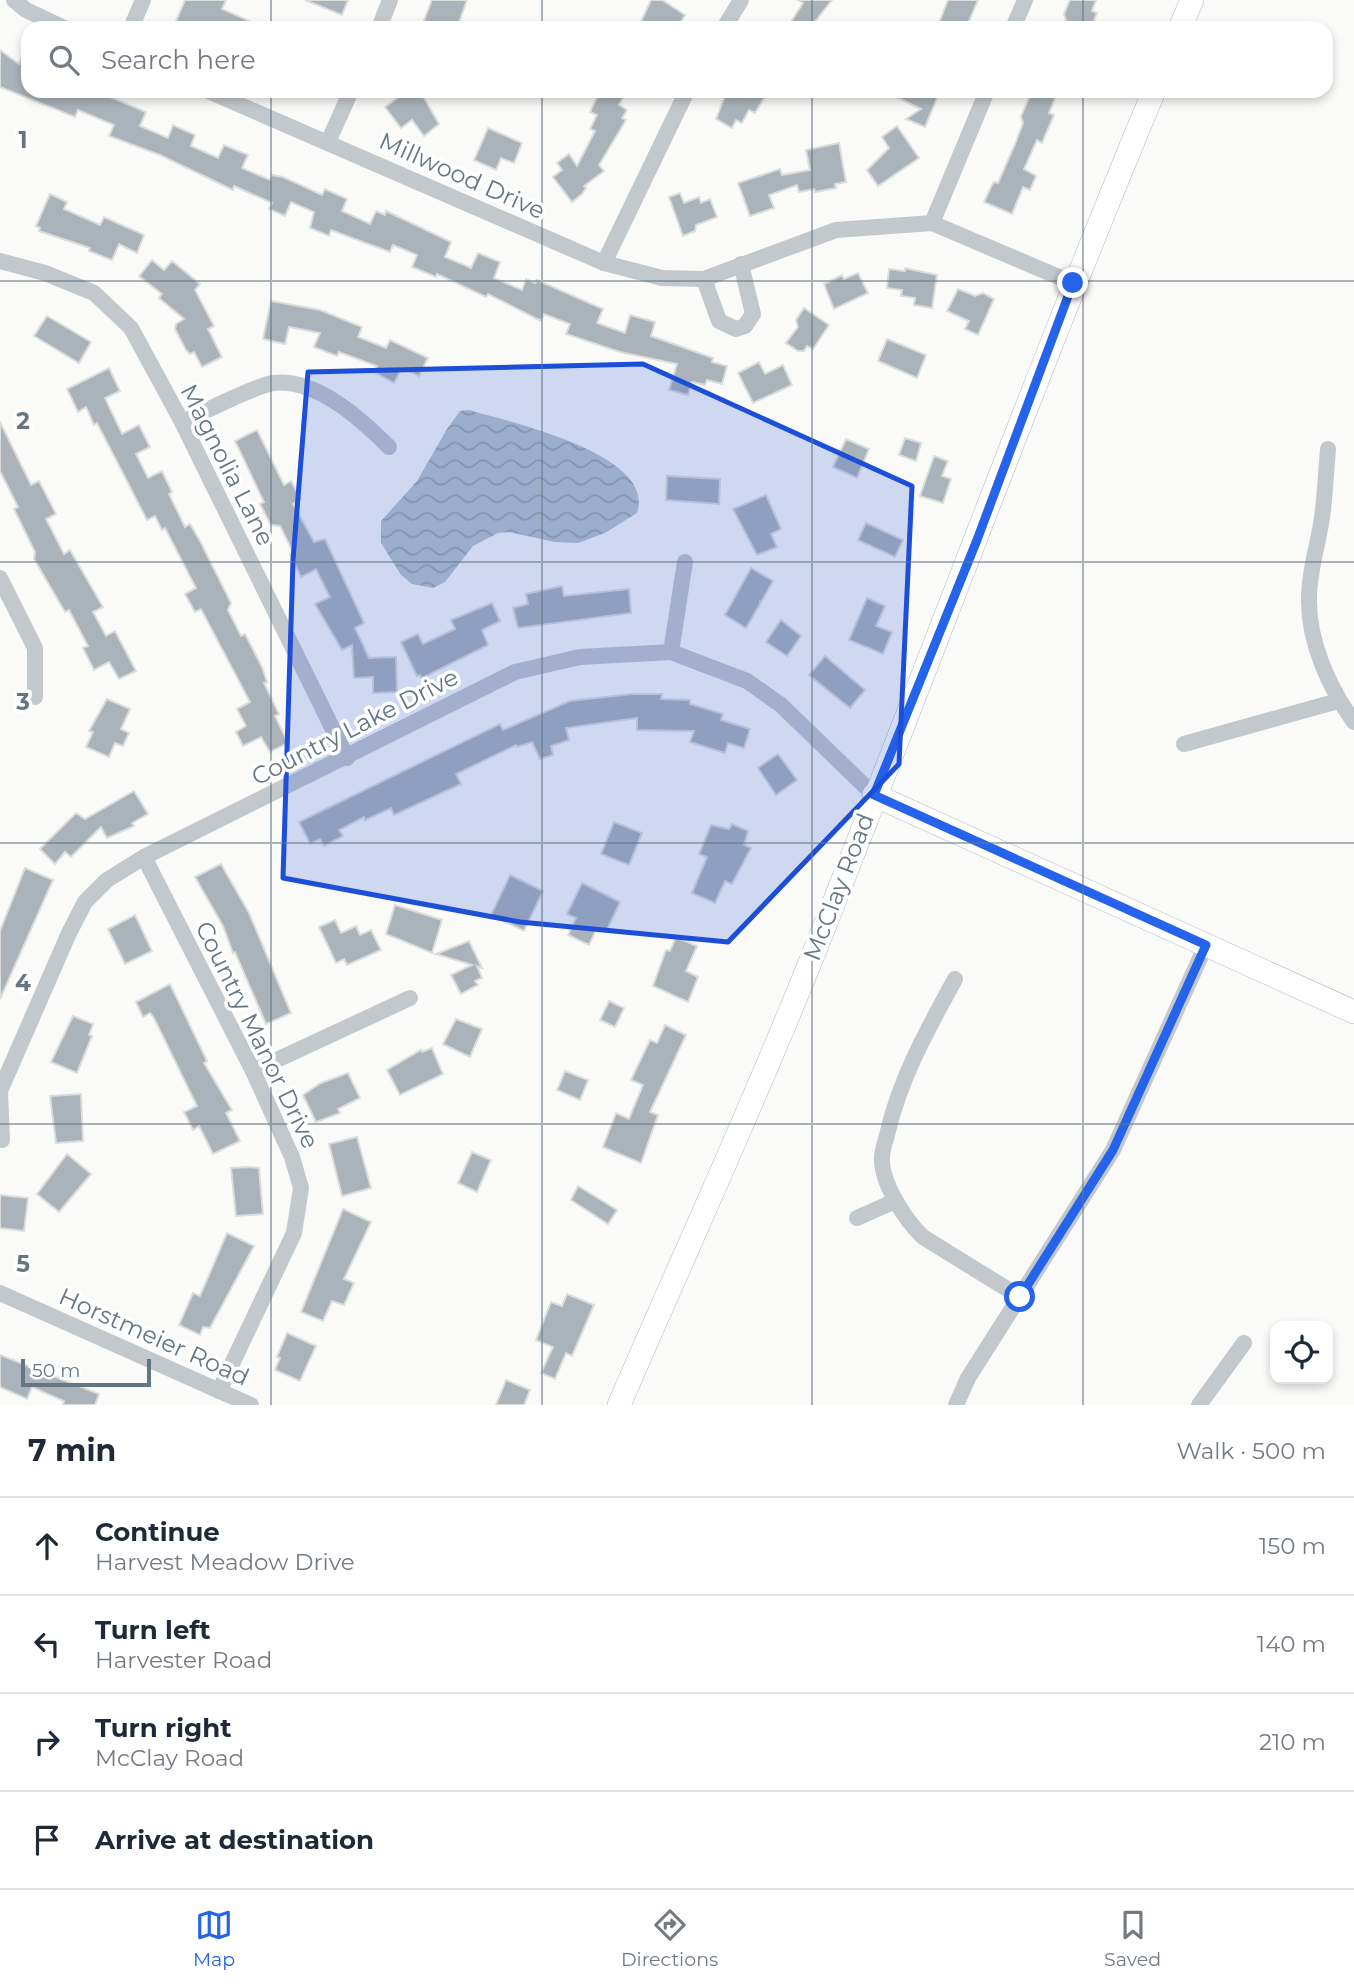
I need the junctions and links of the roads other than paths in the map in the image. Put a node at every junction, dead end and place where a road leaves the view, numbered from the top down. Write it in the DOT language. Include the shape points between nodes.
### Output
graph roads {
  1 [pos="14,0"];
  2 [pos="143,0"];
  3 [pos="390,0"];
  4 [pos="741,0"];
  5 [pos="1025,0"];
  6 [pos="1192,0"];
  7 [pos="49,21"];
  8 [pos="134,21"];
  9 [pos="382,21"];
  10 [pos="728,21"];
  11 [pos="1016,21"];
  12 [pos="1183,21"];
  13 [pos="224,98"];
  14 [pos="348,98"];
  15 [pos="684,98"];
  16 [pos="984,98"];
  17 [pos="1151,98"];
  18 [pos="328,142"];
  19 [pos="932,223"];
  20 [pos="0,261"];
  21 [pos="604,263"];
  22 [pos="741,264"];
  23 [pos="704,279"];
  24 [pos="1073,283"];
  25 [pos="182,422"];
  26 [pos="389,447"];
  27 [pos="1328,449"];
  28 [pos="685,562"];
  29 [pos="0,578"];
  30 [pos="671,652"];
  31 [pos="35,697"];
  32 [pos="1338,701"];
  33 [pos="1354,722"];
  34 [pos="1184,744"];
  35 [pos="347,758"];
  36 [pos="874,795"];
  37 [pos="144,857"];
  38 [pos="1206,945"];
  39 [pos="955,979"];
  40 [pos="410,998"];
  41 [pos="1354,1013"];
  42 [pos="253,1071"];
  43 [pos="2,1140"];
  44 [pos="895,1201"];
  45 [pos="857,1217"];
  46 [pos="0,1293"];
  47 [pos="1020,1297"];
  48 [pos="1244,1343"];
  49 [pos="219,1391"];
  50 [pos="251,1405"];
  51 [pos="619,1405"];
  52 [pos="956,1405"];
  53 [pos="1199,1405"];
  1 -- 7 [label="street"];
  2 -- 8 [label="street"];
  3 -- 9 [label="street"];
  4 -- 10 [label="street"];
  5 -- 11 [label="street"];
  6 -- 12 [label="main road"];
  13 -- 18 [label="street, Millwood Drive"];
  14 -- 18 [label="street"];
  15 -- 21 [label="street"];
  16 -- 19 [label="street"];
  17 -- 24 [label="main road, McClay Road"];
  18 -- 21 [label="street, Millwood Drive"];
  19 -- 22 [label="street, Millwood Drive" via="836,230"];
  19 -- 24 [label="street, Millwood Drive"];
  20 -- 25 [label="street, Magnolia Lane" via="94,293 131,328"];
  21 -- 23 [label="street, Millwood Drive" via="662,278"];
  22 -- 23 [label="street, Millwood Drive"];
  22 -- 23 [label="street" via="753,314 745,326 736,329 719,321"];
  24 -- 36 [label="main road, McClay Road" via="977,540"];
  25 -- 26 [label="street" via="271,383 298,385 354,413"];
  25 -- 35 [label="street, Magnolia Lane"];
  27 -- 32 [label="street" via="1309,607 1315,643"];
  28 -- 30 [label="street"];
  29 -- 31 [label="street" via="35,648"];
  30 -- 35 [label="street, Country Lake Drive" via="580,657 516,672"];
  30 -- 36 [label="street, Country Lake Drive" via="747,681 781,705"];
  32 -- 33 [label="street"];
  32 -- 34 [label="street"];
  35 -- 37 [label="street, Country Lake Drive"];
  36 -- 38 [label="main road"];
  36 -- 51 [label="main road, McClay Road" via="810,963"];
  37 -- 42 [label="street, Country Manor Drive"];
  37 -- 43 [label="street, Country Lake Drive" via="107,880 85,902 68,933 0,1091"];
  38 -- 41 [label="main road"];
  38 -- 47 [label="street" via="1113,1150"];
  39 -- 44 [label="street" via="895,1098 881,1159"];
  40 -- 42 [label="street"];
  42 -- 49 [label="street, Country Manor Drive" via="292,1157 301,1188 298,1217"];
  44 -- 45 [label="street"];
  44 -- 47 [label="street" via="923,1237"];
  46 -- 49 [label="street, Horstmeier Road"];
  47 -- 52 [label="street"];
  48 -- 53 [label="street"];
  49 -- 50 [label="street, Horstmeier Road"];
}
